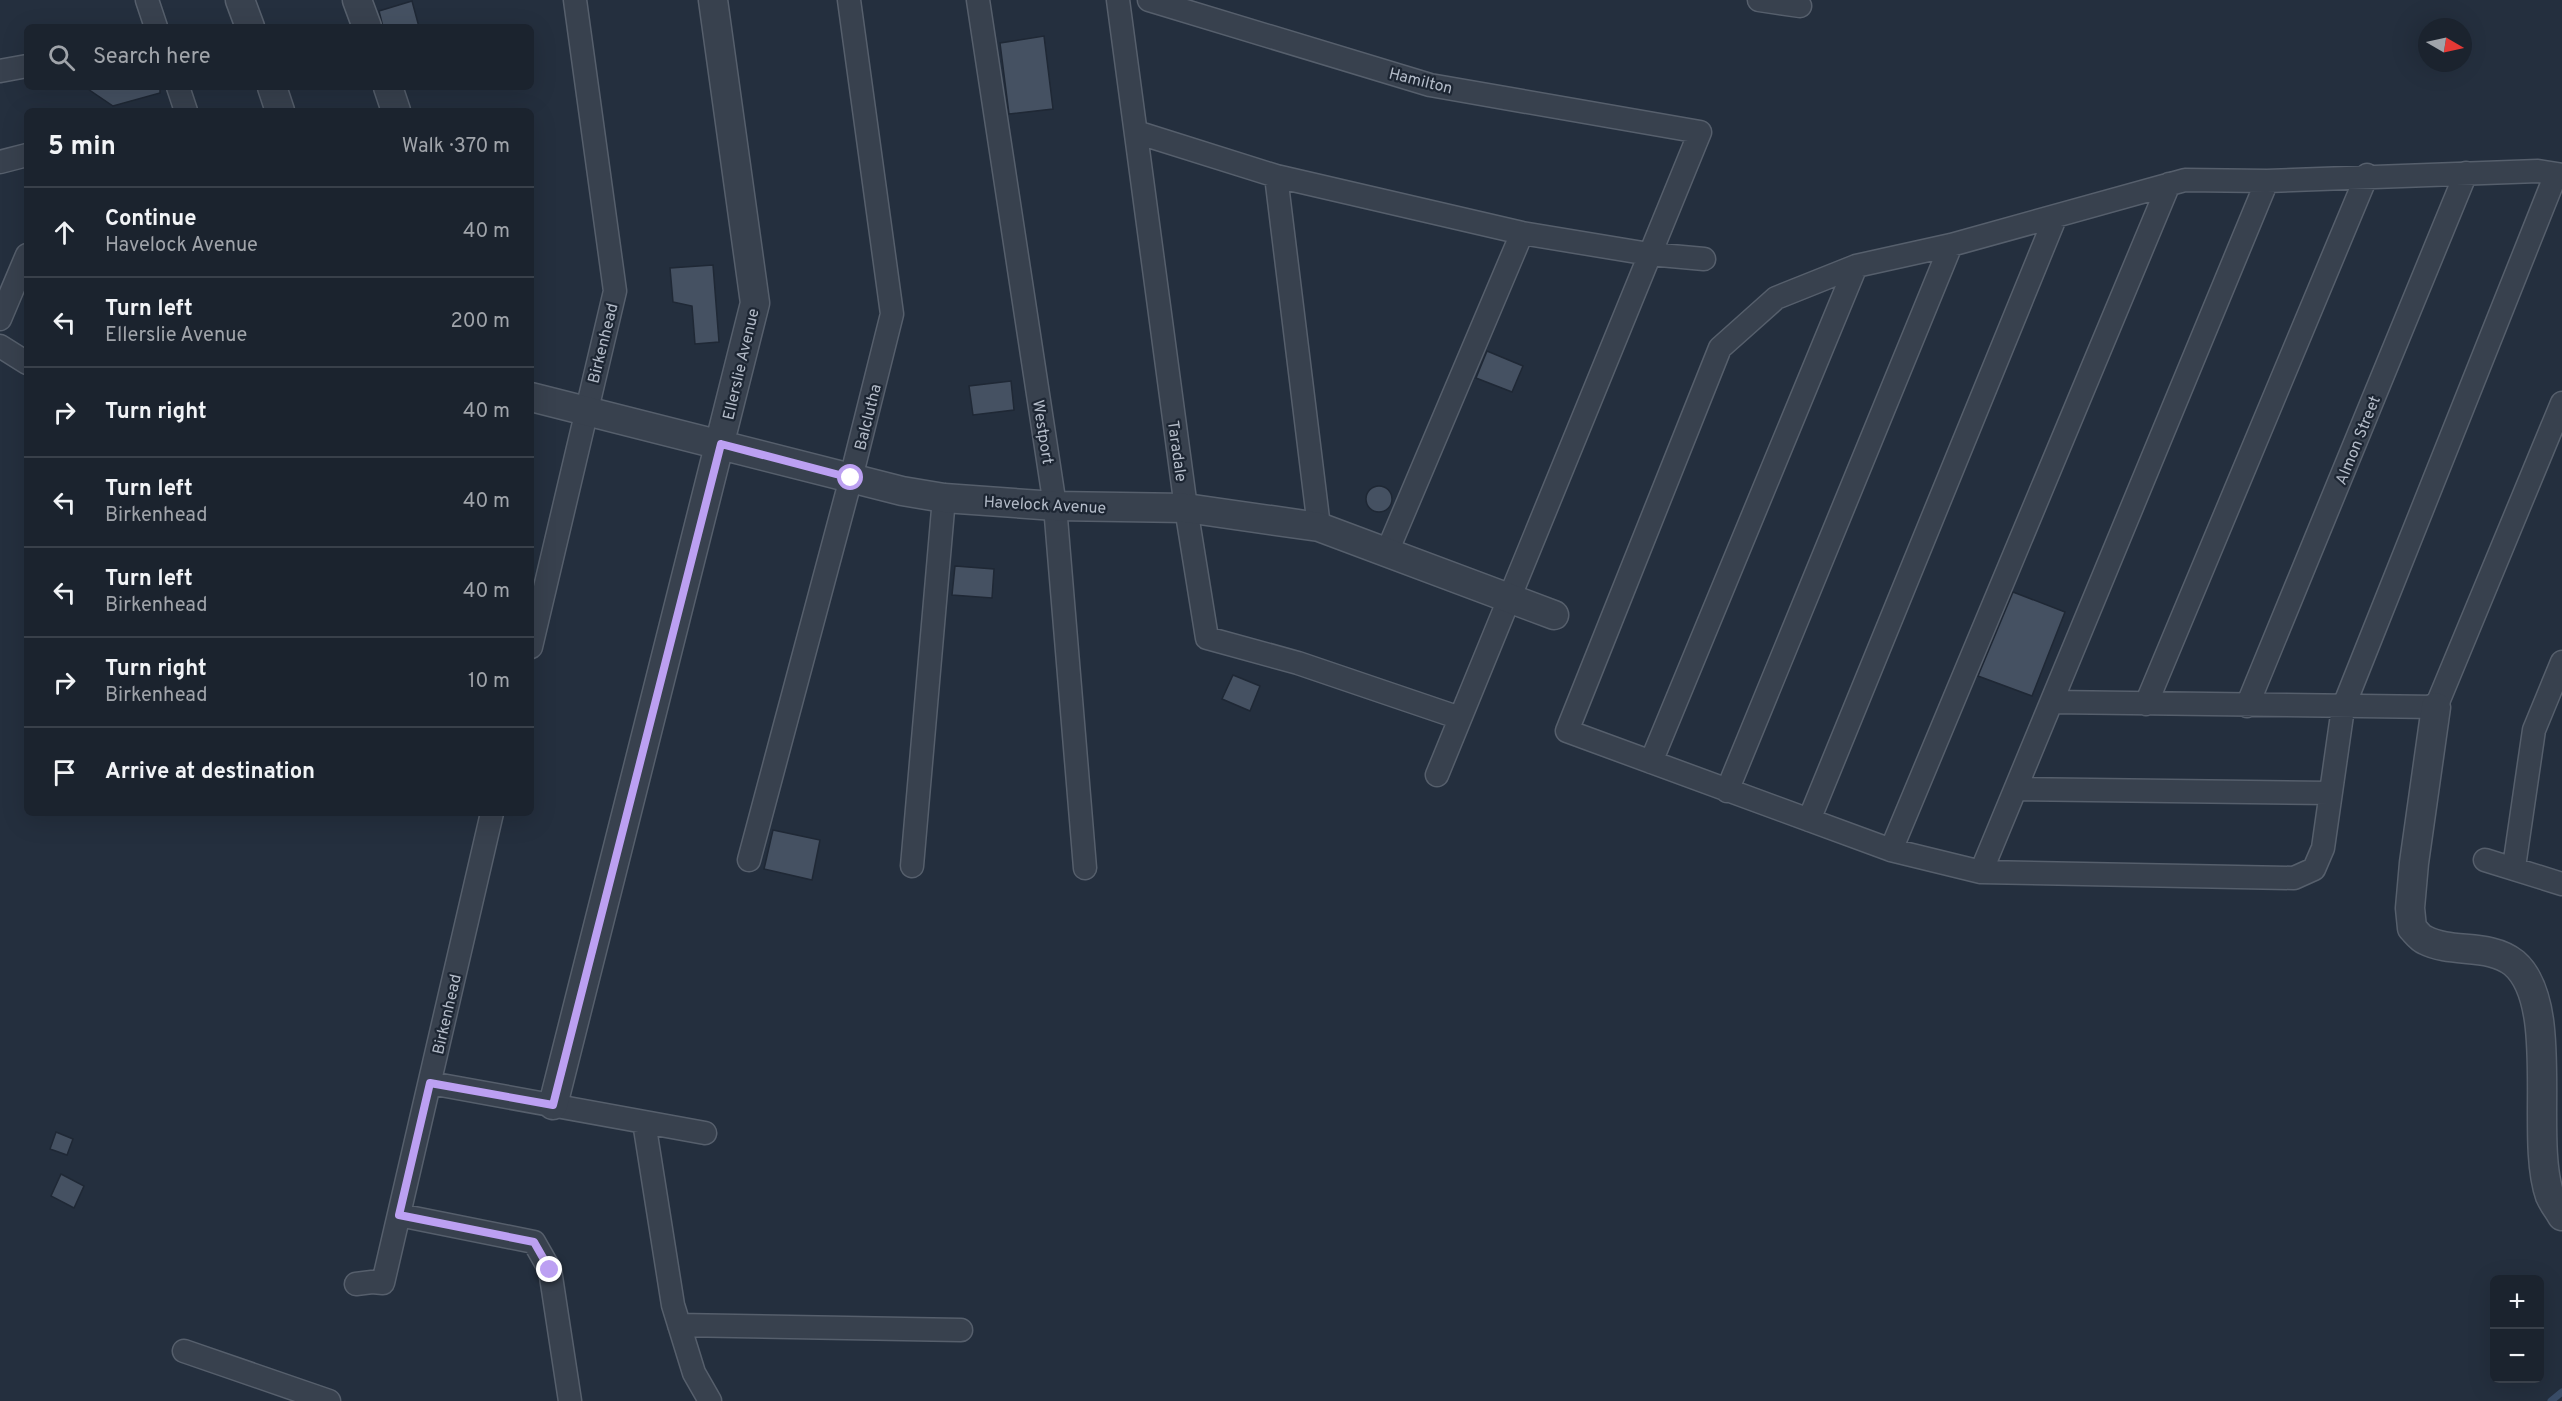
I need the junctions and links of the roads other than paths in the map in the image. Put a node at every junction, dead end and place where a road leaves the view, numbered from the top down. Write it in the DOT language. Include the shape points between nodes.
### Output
graph roads {
  1 [pos="147,0"];
  2 [pos="240,0"];
  3 [pos="357,0"];
  4 [pos="575,0"];
  5 [pos="713,0"];
  6 [pos="849,0"];
  7 [pos="978,0"];
  8 [pos="1118,0"];
  9 [pos="1149,0"];
  10 [pos="1759,0"];
  11 [pos="1800,6"];
  12 [pos="155,24"];
  13 [pos="249,24"];
  14 [pos="366,24"];
  15 [pos="24,67"];
  16 [pos="0,71"];
  17 [pos="179,90"];
  18 [pos="273,90"];
  19 [pos="389,90"];
  20 [pos="185,108"];
  21 [pos="279,108"];
  22 [pos="395,108"];
  23 [pos="1136,132"];
  24 [pos="24,156"];
  25 [pos="0,162"];
  26 [pos="2466,173"];
  27 [pos="2367,175"];
  28 [pos="2559,175"];
  29 [pos="1276,176"];
  30 [pos="2267,181"];
  31 [pos="2169,184"];
  32 [pos="2055,218"];
  33 [pos="1522,234"];
  34 [pos="1951,245"];
  35 [pos="1649,254"];
  36 [pos="1704,259"];
  37 [pos="24,262"];
  38 [pos="1856,266"];
  39 [pos="0,319"];
  40 [pos="0,346"];
  41 [pos="24,361"];
  42 [pos="534,398"];
  43 [pos="2562,403"];
  44 [pos="586,411"];
  45 [pos="721,444"];
  46 [pos="851,478"];
  47 [pos="944,498"];
  48 [pos="1055,507"];
  49 [pos="1186,508"];
  50 [pos="1319,527"];
  51 [pos="1387,552"];
  52 [pos="1508,599"];
  53 [pos="1554,615"];
  54 [pos="534,634"];
  55 [pos="2562,662"];
  56 [pos="2052,702"];
  57 [pos="2146,704"];
  58 [pos="2247,706"];
  59 [pos="2436,707"];
  60 [pos="2343,708"];
  61 [pos="1460,718"];
  62 [pos="1651,762"];
  63 [pos="1437,775"];
  64 [pos="2016,789"];
  65 [pos="1727,791"];
  66 [pos="2329,793"];
  67 [pos="491,816"];
  68 [pos="1809,820"];
  69 [pos="1891,850"];
  70 [pos="749,860"];
  71 [pos="2485,860"];
  72 [pos="912,866"];
  73 [pos="2514,867"];
  74 [pos="1084,868"];
  75 [pos="1981,872"];
  76 [pos="2562,884"];
  77 [pos="430,1083"];
  78 [pos="553,1105"];
  79 [pos="644,1122"];
  80 [pos="705,1133"];
  81 [pos="399,1215"];
  82 [pos="2562,1216"];
  83 [pos="356,1284"];
  84 [pos="679,1325"];
  85 [pos="961,1330"];
  86 [pos="184,1352"];
  87 [pos="329,1401"];
  88 [pos="570,1401"];
  89 [pos="710,1401"];
  1 -- 12 [label="street"];
  2 -- 13 [label="street"];
  3 -- 14 [label="street"];
  4 -- 44 [label="street, Birkenhead" via="615,291"];
  5 -- 45 [label="street, Ellerslie Avenue" via="755,303"];
  6 -- 46 [label="street, Balclutha" via="892,314"];
  7 -- 48 [label="street, Westport"];
  8 -- 23 [label="street, Taradale"];
  9 -- 35 [label="street, Hamilton" via="1430,85 1700,132"];
  10 -- 11 [label="street"];
  15 -- 16 [label="street"];
  17 -- 20 [label="street"];
  18 -- 21 [label="street"];
  19 -- 22 [label="street"];
  23 -- 29 [label="street"];
  23 -- 49 [label="street, Taradale"];
  24 -- 25 [label="street"];
  26 -- 27 [label="street"];
  26 -- 28 [label="street" via="2538,171"];
  26 -- 58 [label="street, Almon Street"];
  27 -- 30 [label="street"];
  27 -- 57 [label="street"];
  28 -- 60 [label="street"];
  29 -- 33 [label="street"];
  29 -- 50 [label="street"];
  30 -- 31 [label="street" via="2186,180"];
  30 -- 56 [label="street"];
  31 -- 32 [label="street"];
  31 -- 69 [label="street"];
  32 -- 34 [label="street"];
  32 -- 68 [label="street"];
  33 -- 35 [label="street"];
  33 -- 51 [label="street"];
  34 -- 38 [label="street"];
  34 -- 65 [label="street"];
  35 -- 36 [label="street"];
  35 -- 52 [label="street"];
  37 -- 39 [label="street"];
  38 -- 62 [label="street"];
  38 -- 62 [label="street" via="1776,298 1720,348 1567,731"];
  40 -- 41 [label="street"];
  42 -- 44 [label="street, Havelock Avenue"];
  43 -- 59 [label="street"];
  44 -- 45 [label="street, Havelock Avenue"];
  44 -- 54 [label="street, Birkenhead"];
  45 -- 46 [label="street, Havelock Avenue"];
  45 -- 78 [label="street, Ellerslie Avenue"];
  46 -- 47 [label="street, Havelock Avenue"];
  46 -- 70 [label="street, Balclutha"];
  47 -- 48 [label="street, Havelock Avenue"];
  47 -- 72 [label="street"];
  48 -- 49 [label="street, Havelock Avenue"];
  48 -- 74 [label="street, Westport"];
  49 -- 50 [label="street, Havelock Avenue"];
  49 -- 61 [label="street, Taradale" via="1207,638 1298,663"];
  50 -- 51 [label="street, Havelock Avenue"];
  51 -- 52 [label="street, Havelock Avenue"];
  52 -- 53 [label="street, Havelock Avenue"];
  52 -- 61 [label="street"];
  55 -- 73 [label="street" via="2534,730"];
  56 -- 57 [label="street"];
  56 -- 64 [label="street"];
  57 -- 58 [label="street"];
  58 -- 60 [label="street"];
  59 -- 60 [label="street"];
  59 -- 82 [label="street" via="2414,863 2412,928 2424,940 2494,953 2514,963 2532,992 2540,1038 2545,1169 2550,1197"];
  60 -- 66 [label="street"];
  61 -- 63 [label="street"];
  62 -- 65 [label="street"];
  64 -- 66 [label="street"];
  64 -- 75 [label="street"];
  65 -- 68 [label="street"];
  66 -- 75 [label="street" via="2323,848 2314,869 2294,878"];
  67 -- 77 [label="street, Birkenhead"];
  68 -- 69 [label="street"];
  69 -- 75 [label="street"];
  71 -- 73 [label="street"];
  73 -- 76 [label="street"];
  77 -- 78 [label="street"];
  77 -- 81 [label="street, Birkenhead"];
  78 -- 79 [label="street"];
  79 -- 80 [label="street"];
  79 -- 84 [label="street"];
  81 -- 83 [label="street, Birkenhead" via="383,1283"];
  81 -- 88 [label="street" via="534,1242 550,1270"];
  84 -- 85 [label="street"];
  84 -- 89 [label="street" via="694,1373"];
  86 -- 87 [label="street"];
}
